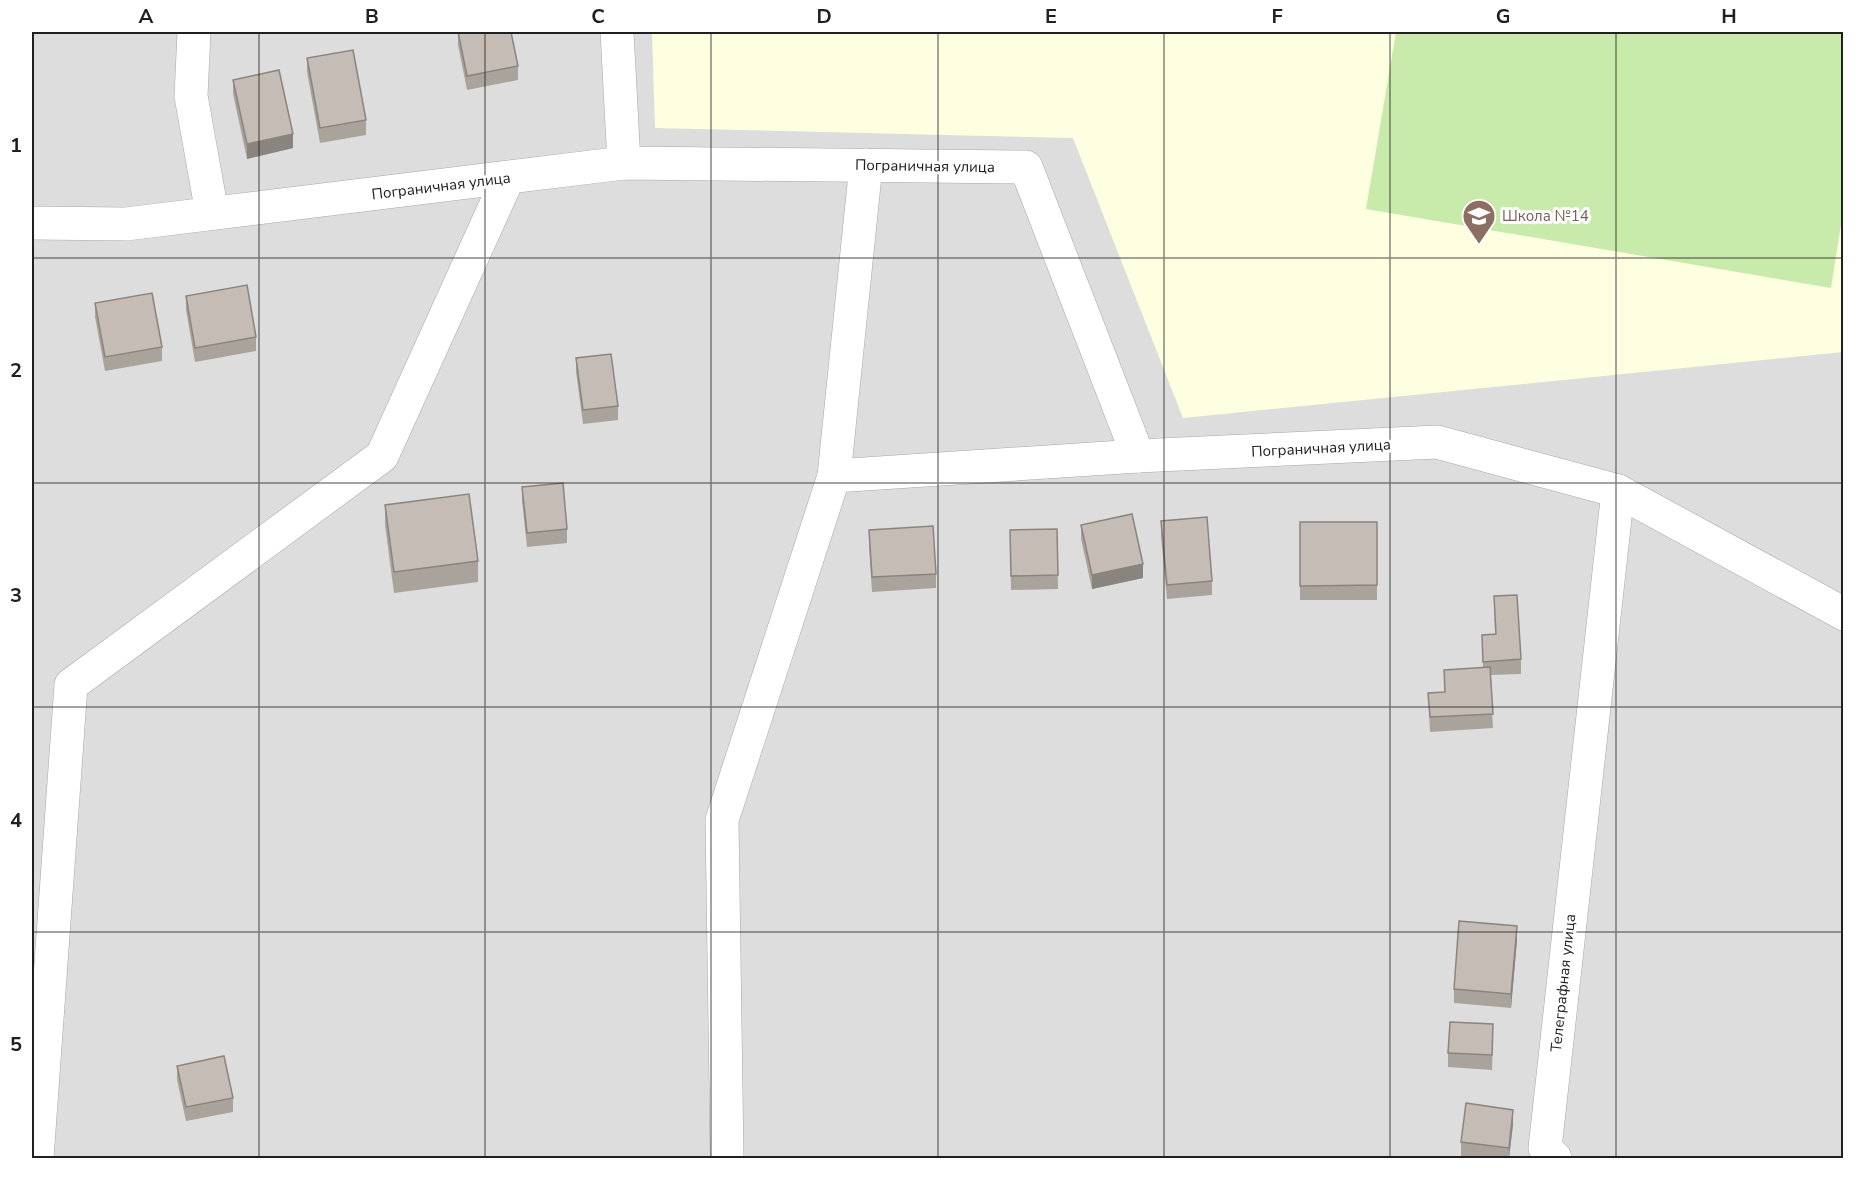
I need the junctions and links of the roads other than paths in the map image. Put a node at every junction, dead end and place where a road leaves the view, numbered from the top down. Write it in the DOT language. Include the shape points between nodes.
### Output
graph roads {
  1 [pos="194,32"];
  2 [pos="618,32"];
  3 [pos="624,163"];
  4 [pos="866,165"];
  5 [pos="508,178"];
  6 [pos="212,213"];
  7 [pos="32,223"];
  8 [pos="1138,456"];
  9 [pos="834,476"];
  10 [pos="1618,491"];
  11 [pos="1844,614"];
  12 [pos="37,1158"];
  13 [pos="727,1158"];
  14 [pos="1555,1158"];
  1 -- 6 [label="street" via="191,96"];
  2 -- 3 [label="street"];
  3 -- 4 [label="street, Пограничная улица"];
  3 -- 5 [label="street, Пограничная улица"];
  4 -- 8 [label="street, Пограничная улица" via="1026,167"];
  4 -- 9 [label="street"];
  5 -- 6 [label="street, Пограничная улица"];
  5 -- 12 [label="street" via="382,456 71,685"];
  6 -- 7 [label="street, Пограничная улица" via="126,224"];
  8 -- 9 [label="street"];
  8 -- 10 [label="street, Пограничная улица" via="1437,442"];
  9 -- 13 [label="street" via="722,820"];
  10 -- 11 [label="street, Пограничная улица"];
  10 -- 14 [label="street, Телеграфная улица" via="1545,1148"];
}
